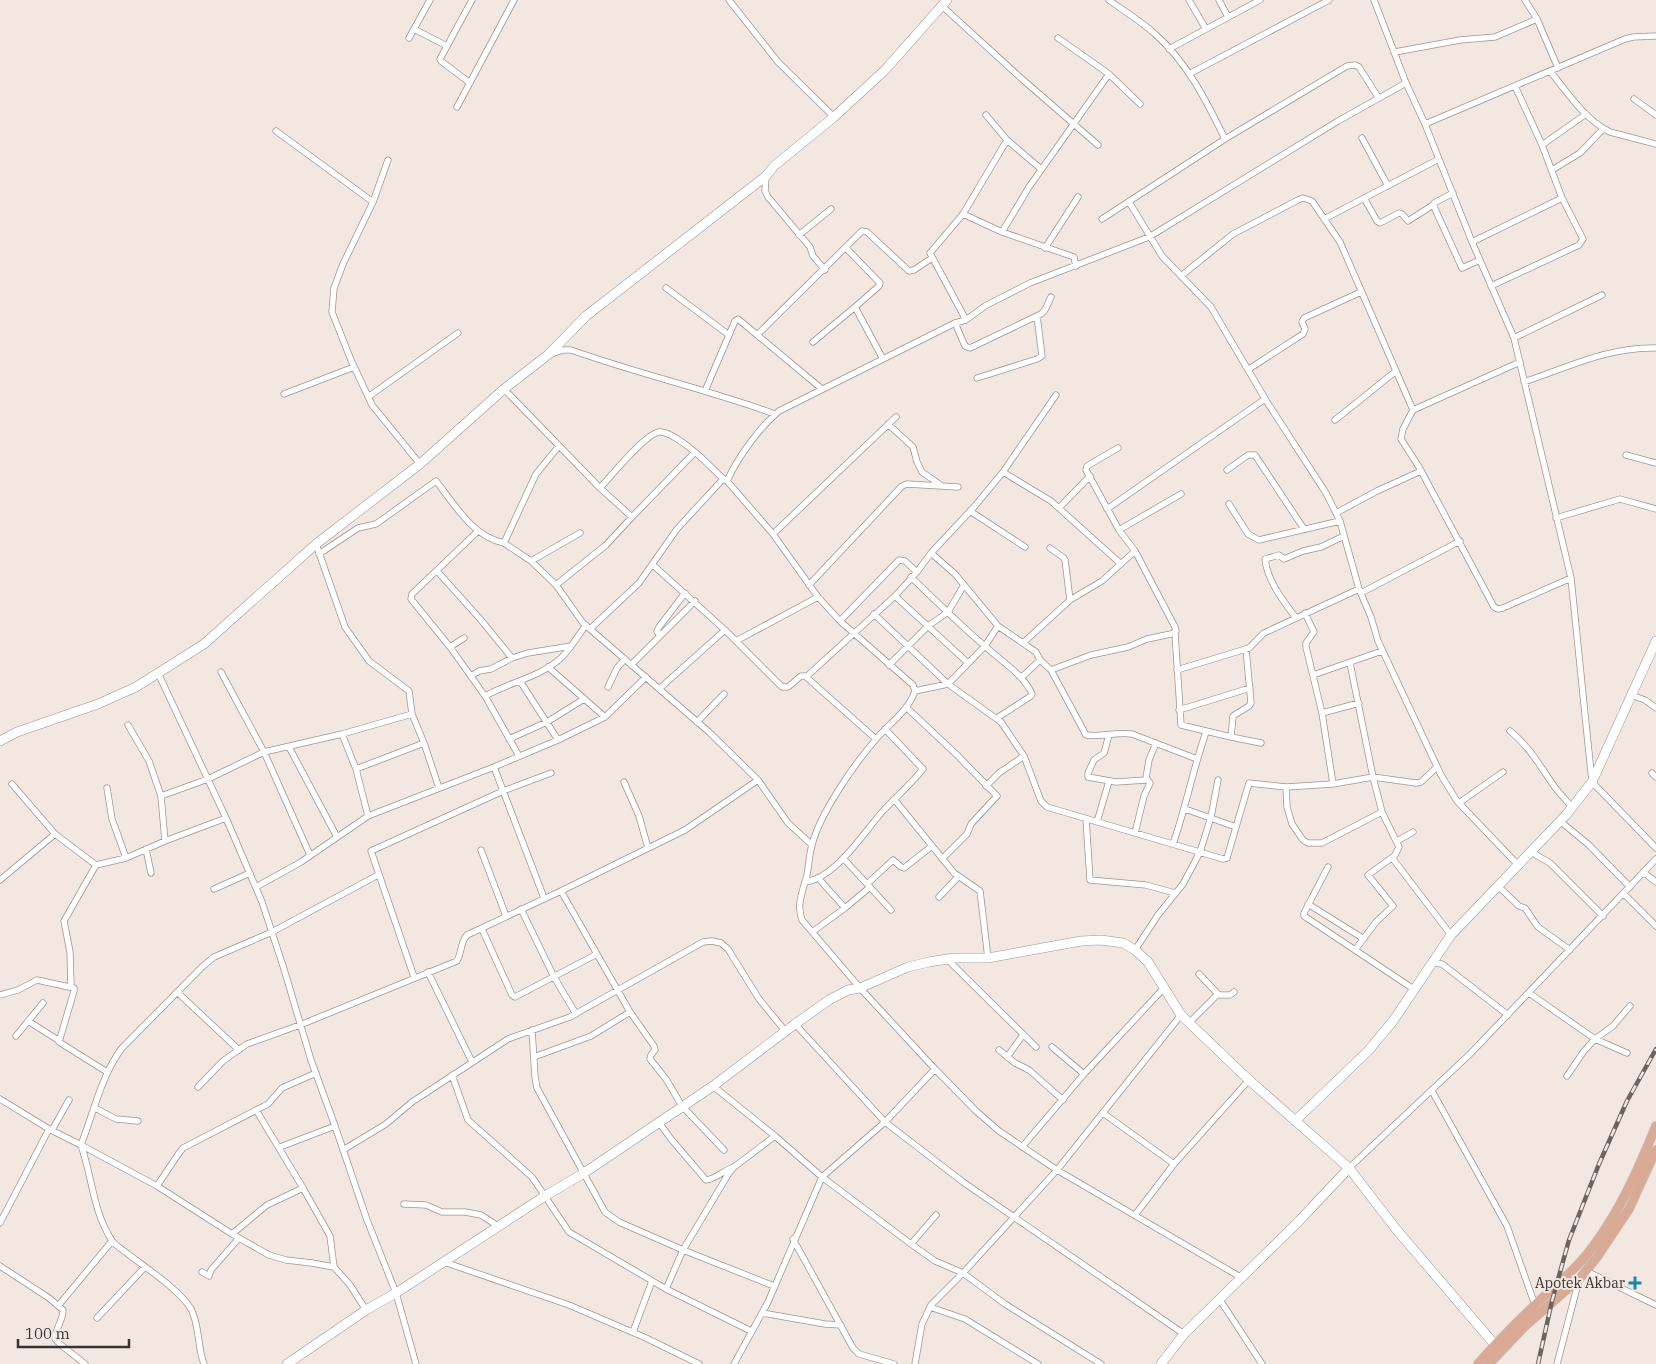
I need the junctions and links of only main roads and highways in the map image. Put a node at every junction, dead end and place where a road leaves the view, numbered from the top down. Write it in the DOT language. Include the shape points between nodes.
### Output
graph roads {
  1 [pos="1656,1126"];
  2 [pos="1652,1155"];
  3 [pos="1478,1364"];
  4 [pos="1489,1364"];
  1 -- 2 [label="main road"];
  2 -- 3 [label="main road" via="1600,1238 1569,1274"];
  2 -- 4 [label="main road" via="1624,1218 1583,1274 1525,1326"];
}
